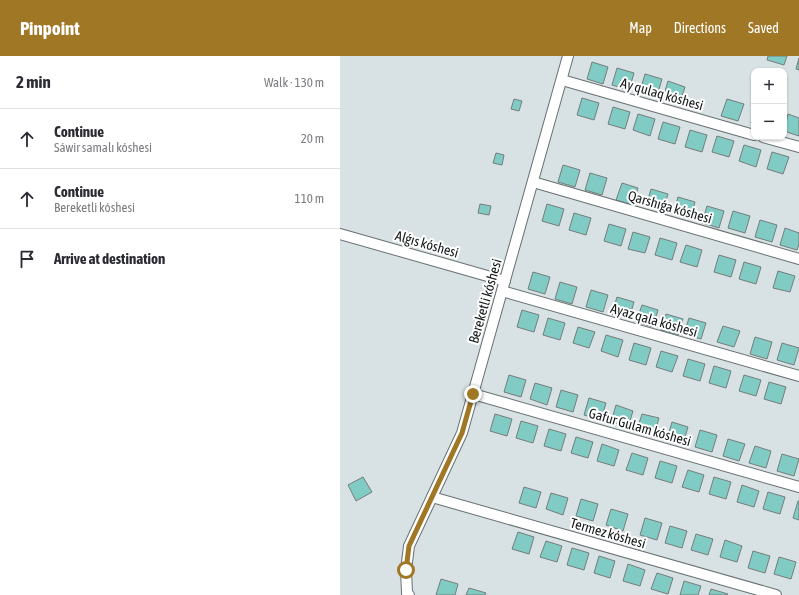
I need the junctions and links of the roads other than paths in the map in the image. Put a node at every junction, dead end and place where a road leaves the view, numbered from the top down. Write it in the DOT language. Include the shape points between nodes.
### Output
graph roads {
  1 [pos="568,56"];
  2 [pos="562,80"];
  3 [pos="751,133"];
  4 [pos="774,140"];
  5 [pos="799,147"];
  6 [pos="533,182"];
  7 [pos="340,234"];
  8 [pos="799,259"];
  9 [pos="505,281"];
  10 [pos="502,291"];
  11 [pos="799,376"];
  12 [pos="473,394"];
  13 [pos="799,487"];
  14 [pos="432,497"];
  15 [pos="409,595"];
  16 [pos="776,595"];
  1 -- 2 [label="street, Bereketli kóshesi"];
  2 -- 3 [label="street, Ay qulaq kóshesi"];
  2 -- 6 [label="street, Bereketli kóshesi"];
  4 -- 5 [label="street"];
  6 -- 8 [label="street, Qarshıǵa kóshesi"];
  6 -- 9 [label="street, Bereketli kóshesi"];
  7 -- 9 [label="street, Alǵıs kóshesi"];
  9 -- 10 [label="street, Bereketli kóshesi"];
  10 -- 11 [label="street, Ayaz qala kóshesi"];
  10 -- 12 [label="street, Bereketli kóshesi"];
  12 -- 13 [label="street, Gafur Gulam kóshesi"];
  12 -- 14 [label="street, Bereketli kóshesi" via="462,433"];
  14 -- 15 [label="street, Bereketli kóshesi" via="409,546 406,570"];
  14 -- 16 [label="street, Termez kóshesi"];
}
